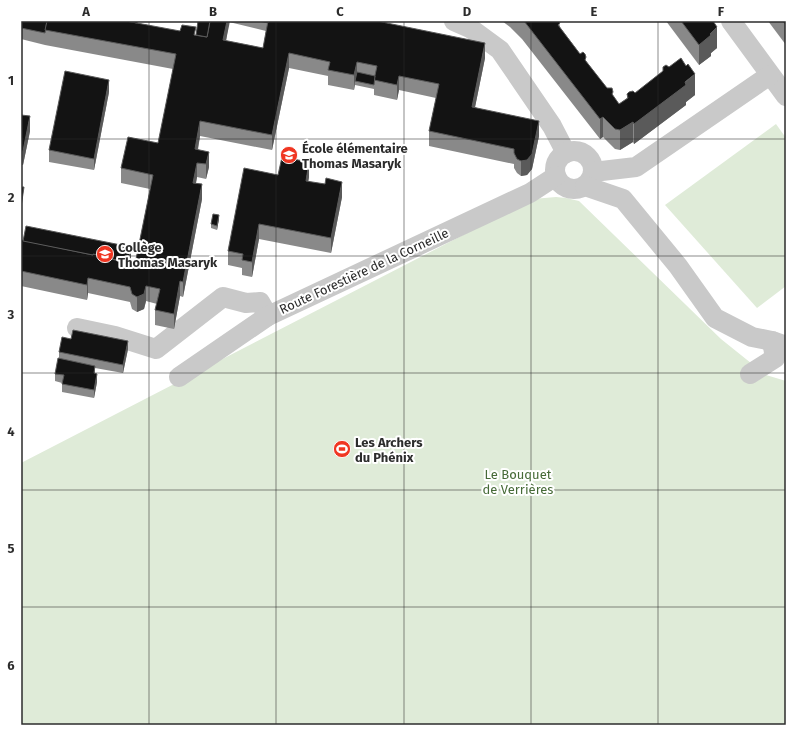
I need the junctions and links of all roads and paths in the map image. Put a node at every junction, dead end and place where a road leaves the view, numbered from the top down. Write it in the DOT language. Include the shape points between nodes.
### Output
graph roads {
  1 [pos="454,21"];
  2 [pos="730,21"];
  3 [pos="770,75"];
  4 [pos="786,96"];
  5 [pos="566,153"];
  6 [pos="556,176"];
  7 [pos="589,179"];
  8 [pos="268,316"];
  9 [pos="77,328"];
  10 [pos="781,338"];
  11 [pos="750,374"];
  12 [pos="179,377"];
  1 -- 5 [label="street" via="470,28 500,50 552,126"];
  2 -- 3 [label="street"];
  3 -- 4 [label="street"];
  3 -- 7 [label="street" via="636,167"];
  5 -- 6 [label="street" via="558,160"];
  5 -- 7 [label="street" via="578,151 588,156 593,166"];
  6 -- 7 [label="street" via="559,182 568,188 580,189"];
  6 -- 8 [label="street, Route Forestière de la Corneille" via="522,196"];
  7 -- 10 [label="street" via="623,199 678,266 715,318 752,337"];
  8 -- 9 [label="street" via="260,302 246,303 223,297 156,349"];
  8 -- 12 [label="street, Route Forestière de la Corneille"];
  10 -- 11 [label="street" via="775,358"];
}
